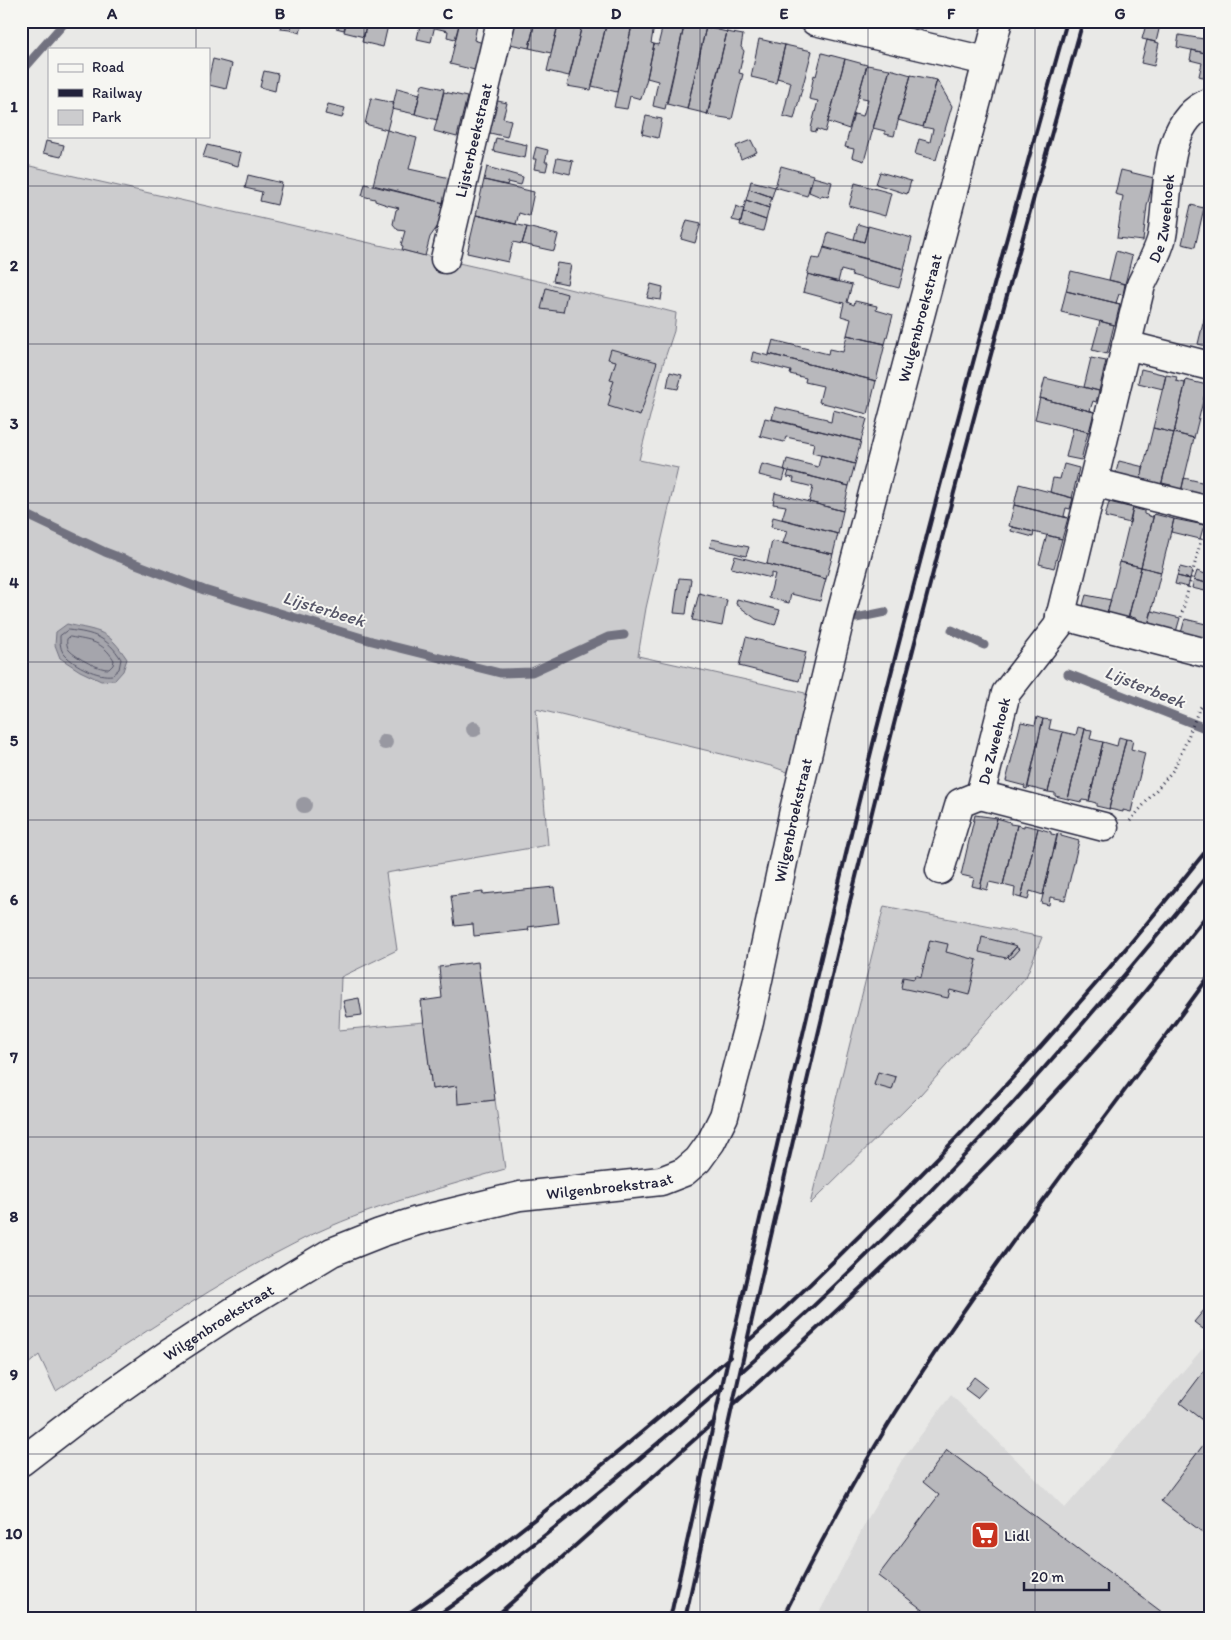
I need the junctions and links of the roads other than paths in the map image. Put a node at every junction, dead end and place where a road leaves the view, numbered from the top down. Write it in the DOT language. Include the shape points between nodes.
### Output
graph roads {
  1 [pos="501,21"];
  2 [pos="815,21"];
  3 [pos="998,21"];
  4 [pos="986,61"];
  5 [pos="1210,102"];
  6 [pos="445,259"];
  7 [pos="1126,345"];
  8 [pos="1210,366"];
  9 [pos="1093,482"];
  10 [pos="1209,511"];
  11 [pos="841,614"];
  12 [pos="1060,615"];
  13 [pos="1210,654"];
  14 [pos="980,795"];
  15 [pos="1104,827"];
  16 [pos="940,870"];
  17 [pos="21,1462"];
  1 -- 6 [label="street, Lijsterbeekstraat"];
  2 -- 4 [label="street"];
  3 -- 4 [label="street, Wulgenbroekstraat"];
  4 -- 11 [label="street, Wulgenbroekstraat"];
  5 -- 7 [label="street, De Zweehoek" via="1199,106 1182,125 1171,153 1162,238 1141,285"];
  7 -- 8 [label="street"];
  7 -- 9 [label="street, De Zweehoek"];
  9 -- 10 [label="street"];
  9 -- 12 [label="street, De Zweehoek"];
  11 -- 17 [label="street, Wilgenbroekstraat" via="794,810 749,1022 724,1116 698,1160 684,1172 662,1181 520,1196 417,1221 332,1252 167,1355"];
  12 -- 13 [label="street"];
  12 -- 14 [label="street, De Zweehoek" via="1058,626 1006,693"];
  14 -- 15 [label="street, De Zweehoek"];
  14 -- 16 [label="street, De Zweehoek" via="960,803"];
}
